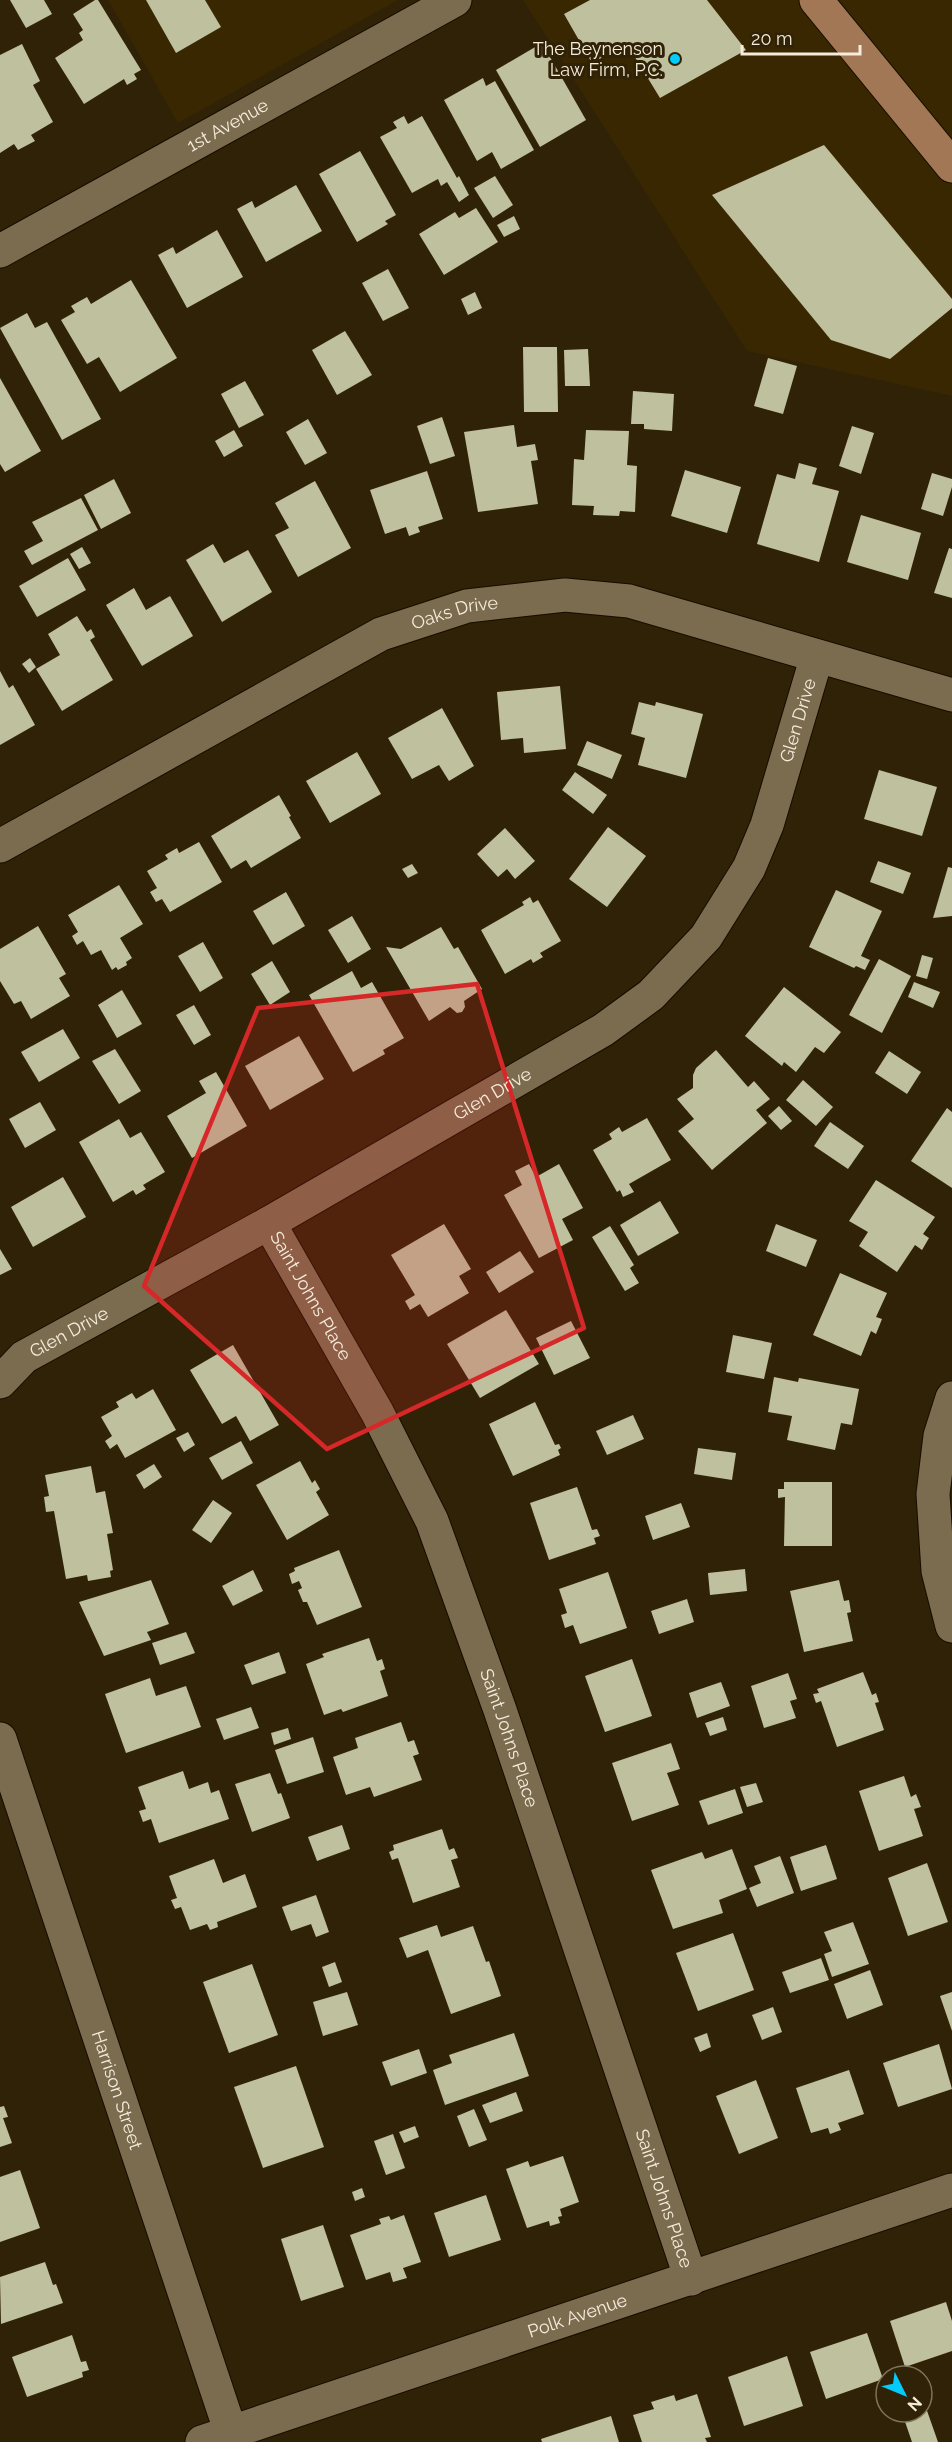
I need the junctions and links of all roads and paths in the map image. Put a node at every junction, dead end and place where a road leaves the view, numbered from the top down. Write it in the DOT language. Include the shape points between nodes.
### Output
graph roads {
  1 [pos="455,0"];
  2 [pos="816,0"];
  3 [pos="952,166"];
  4 [pos="0,251"];
  5 [pos="818,656"];
  6 [pos="952,695"];
  7 [pos="0,846"];
  8 [pos="269,1223"];
  9 [pos="0,1382"];
  10 [pos="952,1398"];
  11 [pos="952,1626"];
  12 [pos="0,1739"];
  13 [pos="952,2190"];
  14 [pos="691,2279"];
  15 [pos="222,2439"];
  1 -- 4 [label="street, 1st Avenue"];
  2 -- 3 [label="main road"];
  5 -- 6 [label="street, Oaks Drive"];
  5 -- 7 [label="street, Oaks Drive" via="629,601 565,595 467,606 381,634"];
  5 -- 8 [label="street, Glen Drive" via="767,825 749,868 706,937 651,995 603,1030"];
  8 -- 9 [label="street, Glen Drive" via="24,1357"];
  8 -- 14 [label="street, Saint Johns Place" via="377,1412 432,1521 504,1722"];
  10 -- 11 [label="street" via="940,1436 933,1494 938,1571"];
  12 -- 15 [label="street, Harrison Street"];
  13 -- 14 [label="street, Polk Avenue"];
  14 -- 15 [label="street, Polk Avenue"];
}
